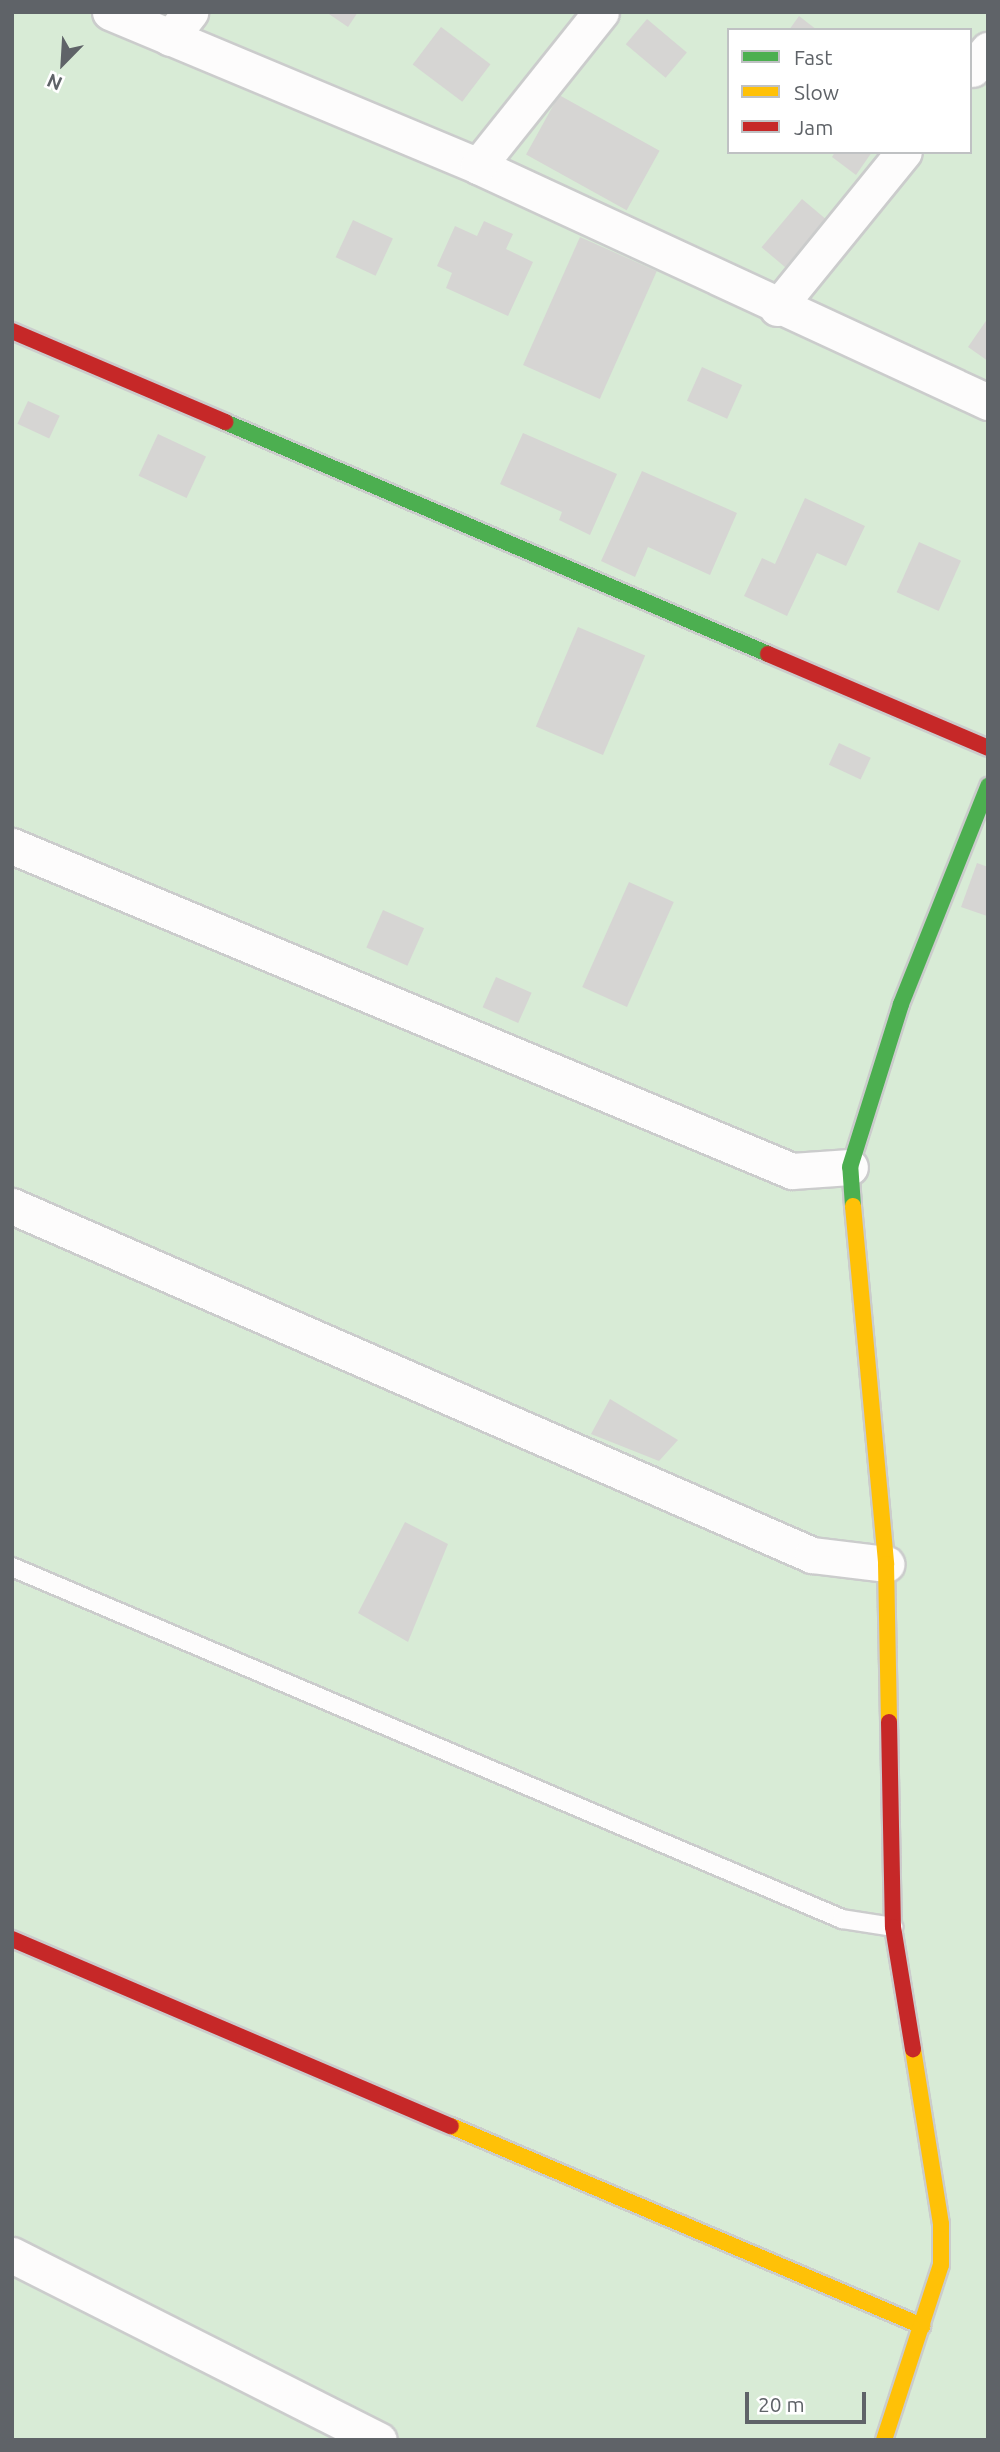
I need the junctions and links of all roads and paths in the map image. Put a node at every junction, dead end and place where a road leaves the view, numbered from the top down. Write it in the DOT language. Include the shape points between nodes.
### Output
graph roads {
  1 [pos="110,12"];
  2 [pos="601,12"];
  3 [pos="180,25"];
  4 [pos="902,154"];
  5 [pos="478,166"];
  6 [pos="777,308"];
  7 [pos="12,331"];
  8 [pos="988,402"];
  9 [pos="988,748"];
  10 [pos="988,786"];
  11 [pos="12,846"];
  12 [pos="850,1167"];
  13 [pos="12,1206"];
  14 [pos="886,1564"];
  15 [pos="12,1567"];
  16 [pos="893,1927"];
  17 [pos="12,1939"];
  18 [pos="12,2255"];
  19 [pos="922,2326"];
  20 [pos="379,2440"];
  21 [pos="884,2440"];
  1 -- 3 [label="street"];
  2 -- 5 [label="street"];
  3 -- 5 [label="street"];
  4 -- 6 [label="street"];
  5 -- 6 [label="street"];
  6 -- 8 [label="street"];
  7 -- 9 [label="street"];
  10 -- 12 [label="street" via="901,1004"];
  11 -- 12 [label="street" via="792,1171"];
  12 -- 14 [label="street"];
  13 -- 14 [label="street" via="812,1555"];
  14 -- 16 [label="street"];
  15 -- 16 [label="lane" via="842,1919"];
  16 -- 19 [label="street" via="941,2224 941,2264"];
  17 -- 19 [label="street"];
  18 -- 20 [label="street"];
  19 -- 21 [label="street"];
}
